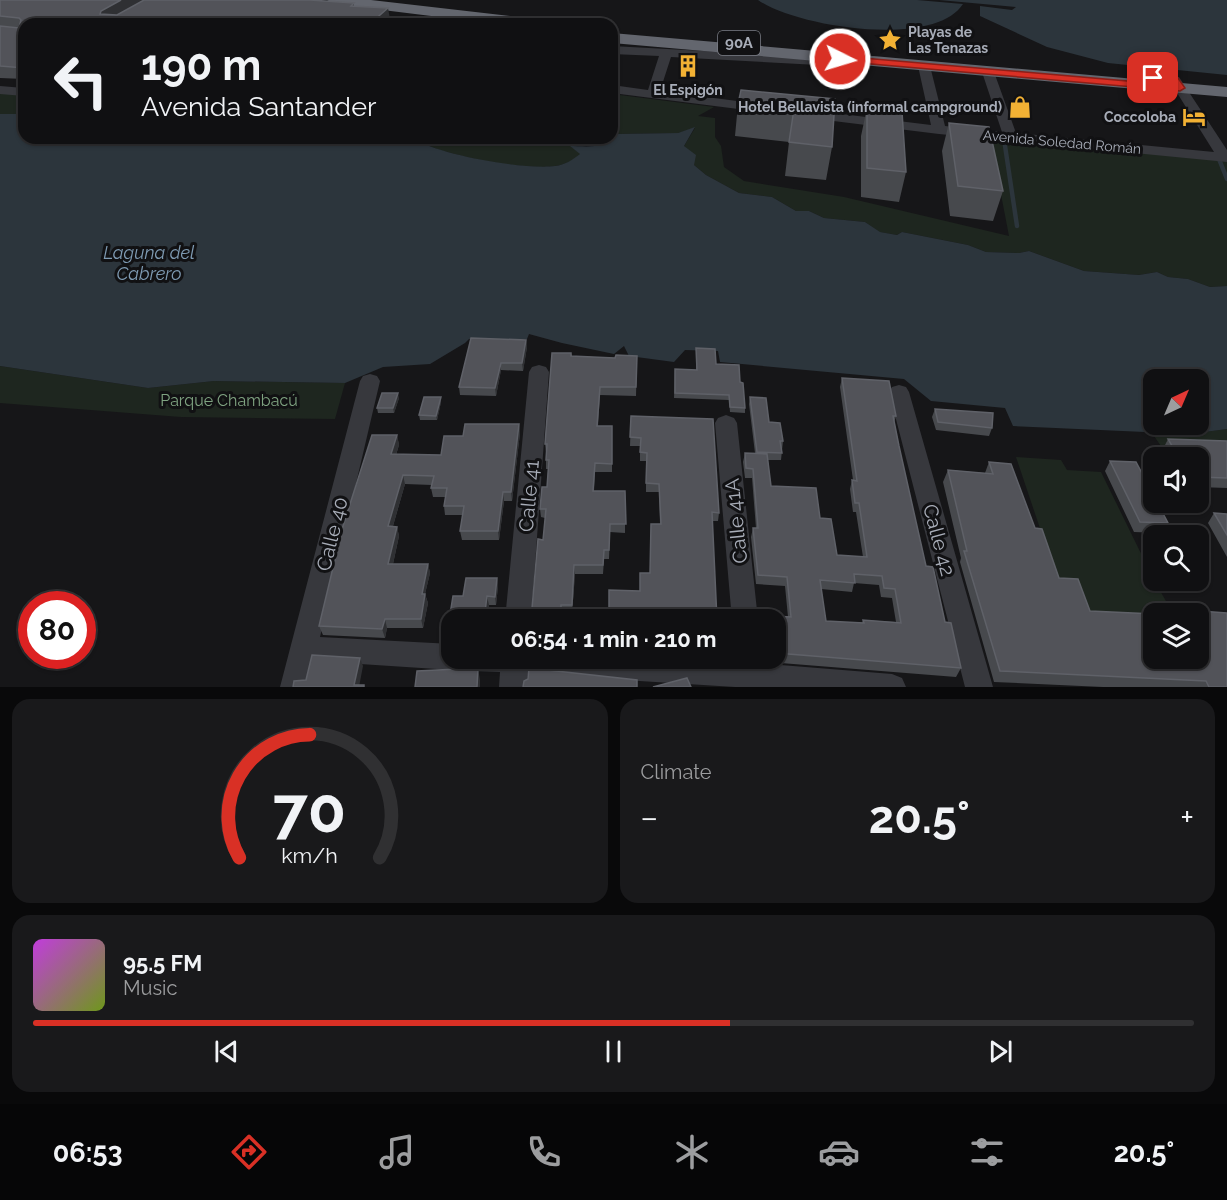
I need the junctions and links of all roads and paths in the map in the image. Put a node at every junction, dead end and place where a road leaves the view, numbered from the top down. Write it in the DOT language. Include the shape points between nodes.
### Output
graph roads {
  1 [pos="334,0"];
  2 [pos="314,2"];
  3 [pos="442,18"];
  4 [pos="485,18"];
  5 [pos="618,34"];
  6 [pos="618,39"];
  7 [pos="661,46"];
  8 [pos="618,50"];
  9 [pos="924,66"];
  10 [pos="987,72"];
  11 [pos="1178,84"];
  12 [pos="1227,85"];
  13 [pos="618,89"];
  14 [pos="0,90"];
  15 [pos="18,92"];
  16 [pos="1227,92"];
  17 [pos="652,94"];
  18 [pos="939,130"];
  19 [pos="1010,136"];
  20 [pos="1225,158"];
  21 [pos="539,372"];
  22 [pos="370,381"];
  23 [pos="899,392"];
  24 [pos="726,423"];
  25 [pos="520,609"];
  26 [pos="744,609"];
  27 [pos="305,648"];
  28 [pos="441,656"];
  29 [pos="764,669"];
  30 [pos="294,687"];
  31 [pos="892,687"];
  32 [pos="979,687"];
  1 -- 4 [label="highway"];
  2 -- 3 [label="highway"];
  5 -- 7 [label="highway, 90A"];
  6 -- 7 [label="highway, 90A"];
  7 -- 8 [label="street"];
  7 -- 9 [label="highway, 90A"];
  7 -- 11 [label="highway, 90A"];
  7 -- 17 [label="street"];
  9 -- 10 [label="highway, 90A"];
  9 -- 18 [label="street"];
  10 -- 11 [label="highway, 90A" via="1143,90"];
  10 -- 19 [label="street"];
  11 -- 12 [label="highway, 90A"];
  11 -- 16 [label="highway, 90A"];
  11 -- 20 [label="street"];
  13 -- 17 [label="street, Avenida Soledad Román"];
  14 -- 15 [label="street"];
  17 -- 18 [label="street, Avenida Soledad Román"];
  18 -- 19 [label="street, Avenida Soledad Román"];
  19 -- 20 [label="street, Avenida Soledad Román"];
  21 -- 25 [label="street, Calle 41"];
  22 -- 27 [label="street, Calle 40"];
  23 -- 32 [label="street, Calle 42"];
  24 -- 26 [label="street, Calle 41A"];
  27 -- 28 [label="street"];
  27 -- 30 [label="street, Calle 40"];
  29 -- 31 [label="street"];
}
